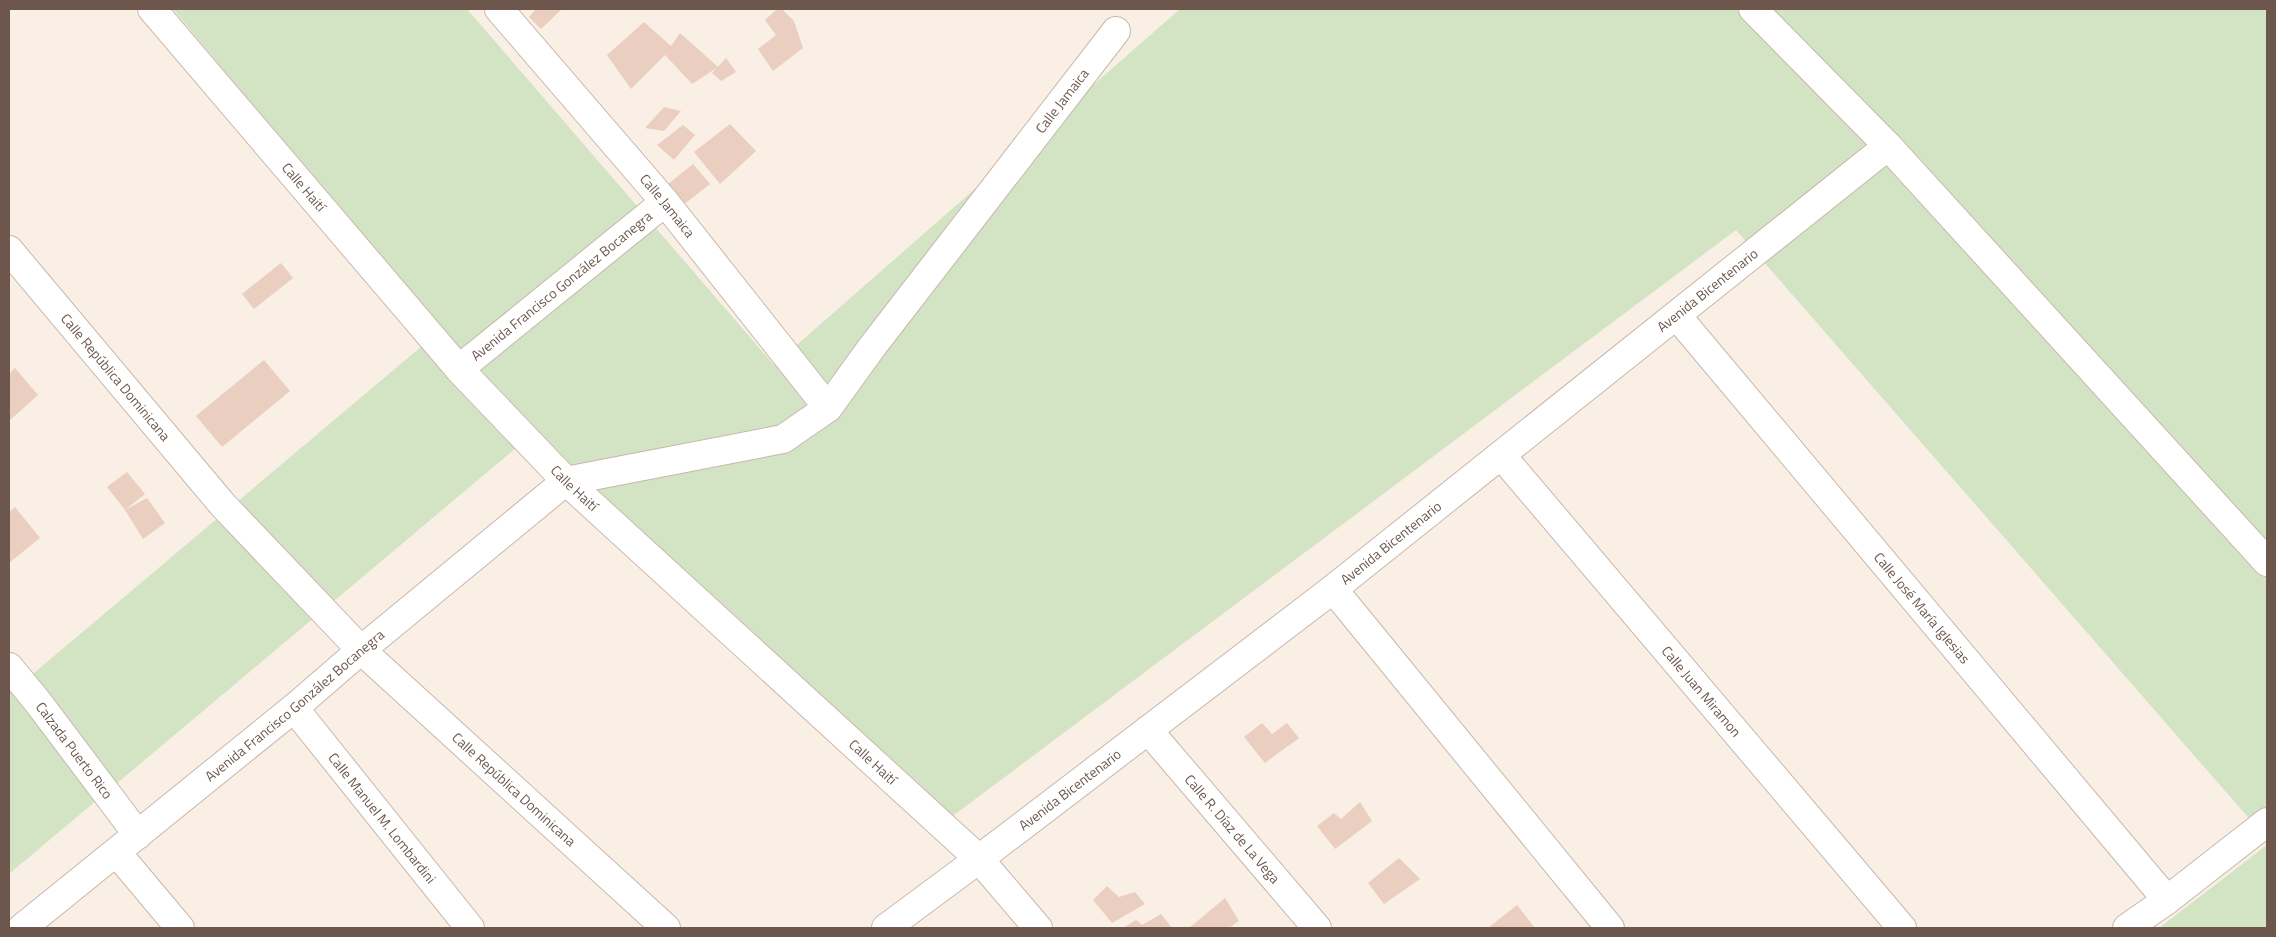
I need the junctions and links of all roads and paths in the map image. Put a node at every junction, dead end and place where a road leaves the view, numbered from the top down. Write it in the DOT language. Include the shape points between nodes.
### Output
graph roads {
  1 [pos="152,9"];
  2 [pos="499,9"];
  3 [pos="1753,9"];
  4 [pos="1116,32"];
  5 [pos="1888,146"];
  6 [pos="665,202"];
  7 [pos="9,250"];
  8 [pos="1677,316"];
  9 [pos="459,369"];
  10 [pos="828,408"];
  11 [pos="1501,455"];
  12 [pos="566,482"];
  13 [pos="2267,562"];
  14 [pos="1333,589"];
  15 [pos="361,650"];
  16 [pos="9,668"];
  17 [pos="294,708"];
  18 [pos="1148,730"];
  19 [pos="2267,822"];
  20 [pos="138,835"];
  21 [pos="117,853"];
  22 [pos="979,859"];
  23 [pos="2167,900"];
  24 [pos="22,928"];
  25 [pos="180,928"];
  26 [pos="470,928"];
  27 [pos="666,928"];
  28 [pos="886,928"];
  29 [pos="1038,928"];
  30 [pos="1317,928"];
  31 [pos="1610,928"];
  32 [pos="1902,928"];
  33 [pos="2127,928"];
  1 -- 9 [label="street, Calle Haití"];
  2 -- 6 [label="street, Calle Jamaica"];
  3 -- 5 [label="street"];
  4 -- 10 [label="street, Calle Jamaica"];
  5 -- 8 [label="street, Avenida Bicentenario"];
  5 -- 13 [label="street"];
  6 -- 9 [label="street, Avenida Francisco González Bocanegra"];
  6 -- 10 [label="street, Calle Jamaica"];
  7 -- 15 [label="street, Calle República Dominicana" via="222,504"];
  8 -- 11 [label="street, Avenida Bicentenario"];
  8 -- 23 [label="street, Calle José María Iglesias"];
  9 -- 12 [label="street, Calle Haití"];
  10 -- 12 [label="street, Calle Jamaica" via="783,439"];
  11 -- 14 [label="street, Avenida Bicentenario"];
  11 -- 32 [label="street, Calle Juan Miramon"];
  12 -- 15 [label="street, Avenida Francisco González Bocanegra"];
  12 -- 22 [label="street, Calle Haití"];
  14 -- 18 [label="street, Avenida Bicentenario"];
  14 -- 31 [label="street"];
  15 -- 17 [label="street, Avenida Francisco González Bocanegra"];
  15 -- 27 [label="street, Calle República Dominicana"];
  16 -- 20 [label="street, Calzada Puerto Rico"];
  17 -- 20 [label="street, Avenida Francisco González Bocanegra"];
  17 -- 26 [label="street, Calle Manuel M. Lombardini"];
  18 -- 22 [label="street, Avenida Bicentenario"];
  18 -- 30 [label="street, Calle R. Díaz de La Vega"];
  19 -- 23 [label="street"];
  20 -- 21 [label="street, Avenida Francisco González Bocanegra"];
  21 -- 24 [label="street, Avenida Francisco González Bocanegra"];
  21 -- 25 [label="street"];
  22 -- 28 [label="street, Avenida Bicentenario"];
  22 -- 29 [label="street, Calle Haití"];
  23 -- 33 [label="street"];
}
